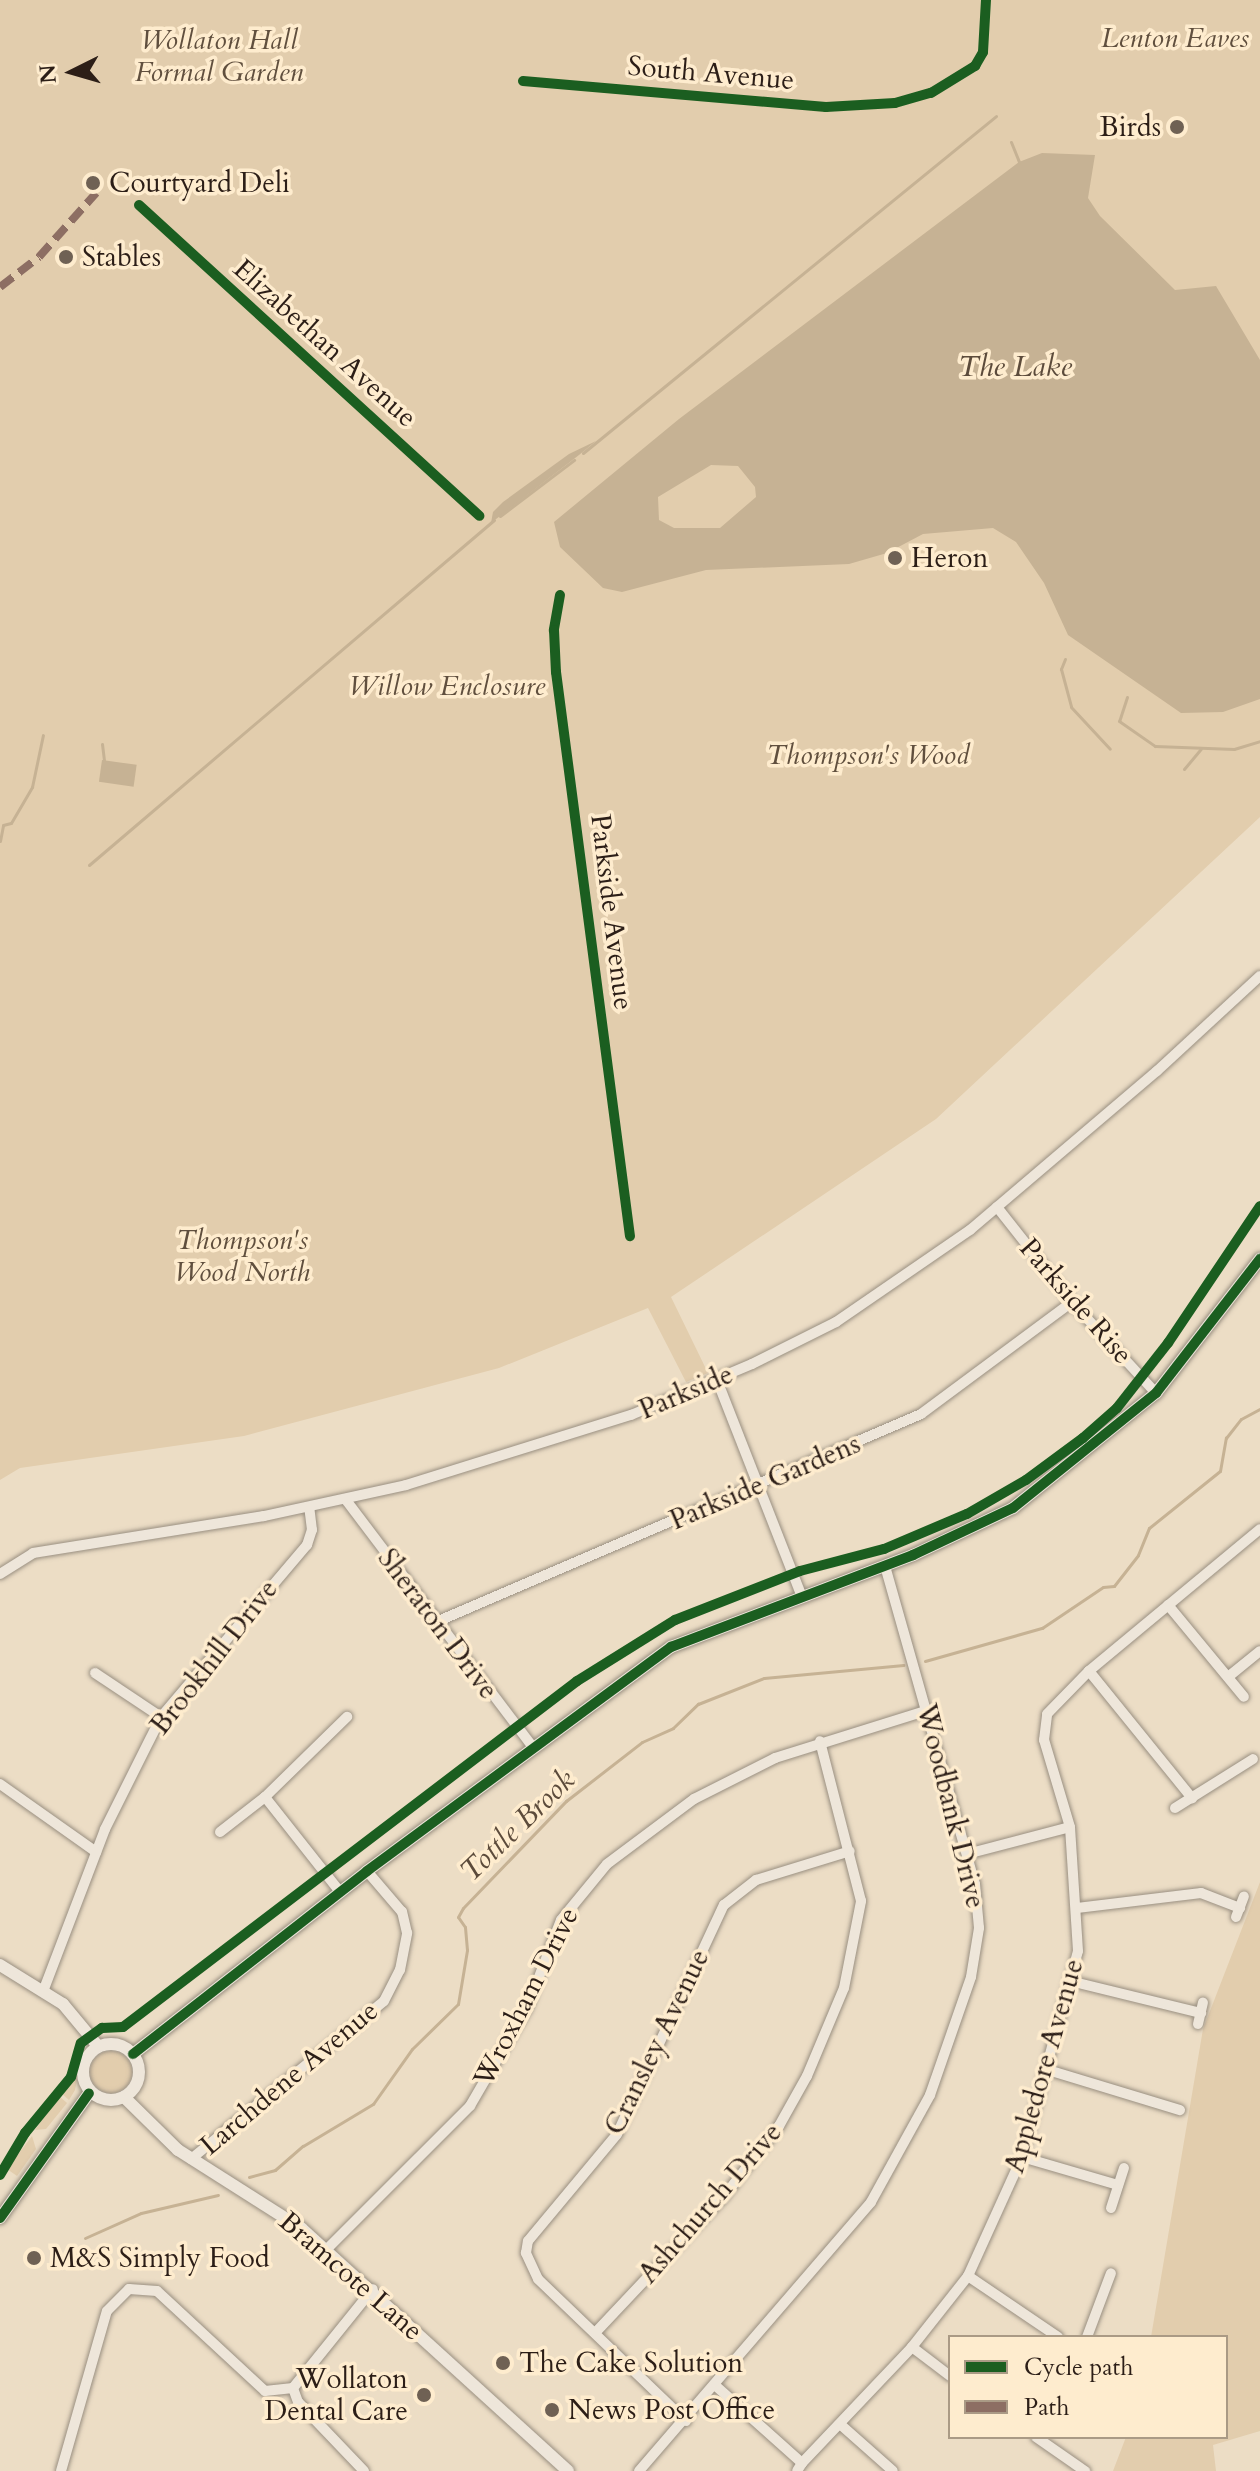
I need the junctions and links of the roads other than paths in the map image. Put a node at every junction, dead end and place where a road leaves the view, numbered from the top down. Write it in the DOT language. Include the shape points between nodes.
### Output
graph roads {
  1 [pos="1260,976"];
  2 [pos="997,1207"];
  3 [pos="1260,1259"];
  4 [pos="1072,1302"];
  5 [pos="717,1380"];
  6 [pos="1156,1393"];
  7 [pos="757,1487"];
  8 [pos="346,1500"];
  9 [pos="309,1507"];
  10 [pos="1260,1529"];
  11 [pos="1233,1535"];
  12 [pos="1241,1544"];
  13 [pos="885,1565"];
  14 [pos="0,1574"];
  15 [pos="802,1597"];
  16 [pos="1168,1605"];
  17 [pos="436,1622"];
  18 [pos="1260,1651"];
  19 [pos="1089,1671"];
  20 [pos="95,1673"];
  21 [pos="1228,1677"];
  22 [pos="1244,1697"];
  23 [pos="928,1710"];
  24 [pos="161,1717"];
  25 [pos="347,1717"];
  26 [pos="820,1741"];
  27 [pos="533,1747"];
  28 [pos="1253,1759"];
  29 [pos="0,1784"];
  30 [pos="265,1797"];
  31 [pos="1192,1798"];
  32 [pos="1175,1808"];
  33 [pos="1070,1827"];
  34 [pos="220,1832"];
  35 [pos="850,1851"];
  36 [pos="96,1852"];
  37 [pos="967,1854"];
  38 [pos="367,1871"];
  39 [pos="340,1892"];
  40 [pos="1244,1896"];
  41 [pos="1077,1908"];
  42 [pos="0,1965"];
  43 [pos="1074,1982"];
  44 [pos="44,1989"];
  45 [pos="1201,2014"];
  46 [pos="97,2045"];
  47 [pos="133,2054"];
  48 [pos="1048,2070"];
  49 [pos="89,2093"];
  50 [pos="124,2097"];
  51 [pos="1180,2110"];
  52 [pos="1022,2157"];
  53 [pos="191,2159"];
  54 [pos="1124,2168"];
  55 [pos="1118,2185"];
  56 [pos="1111,2208"];
  57 [pos="0,2218"];
  58 [pos="326,2250"];
  59 [pos="1111,2273"];
  60 [pos="968,2276"];
  61 [pos="1093,2281"];
  62 [pos="1107,2286"];
  63 [pos="373,2289"];
  64 [pos="595,2333"];
  65 [pos="1055,2335"];
  66 [pos="1088,2335"];
  67 [pos="912,2347"];
  68 [pos="948,2374"];
  69 [pos="717,2387"];
  70 [pos="293,2388"];
  71 [pos="686,2421"];
  72 [pos="841,2425"];
  73 [pos="1039,2439"];
  74 [pos="800,2467"];
  75 [pos="61,2471"];
  76 [pos="364,2471"];
  77 [pos="568,2471"];
  78 [pos="639,2471"];
  79 [pos="893,2471"];
  80 [pos="1085,2471"];
  1 -- 2 [label="street, Parkside"];
  2 -- 4 [label="street, Parkside Rise"];
  2 -- 5 [label="street, Parkside" via="836,1322"];
  3 -- 6 [label="street"];
  4 -- 6 [label="street, Parkside Rise"];
  4 -- 7 [label="street, Parkside Gardens" via="921,1414"];
  5 -- 7 [label="street"];
  5 -- 8 [label="street, Parkside" via="535,1449"];
  6 -- 13 [label="street" via="1013,1508 982,1527"];
  7 -- 15 [label="street"];
  7 -- 17 [label="street, Parkside Gardens"];
  8 -- 9 [label="street, Parkside"];
  8 -- 17 [label="street, Sheraton Drive"];
  9 -- 14 [label="street, Parkside" via="33,1553"];
  9 -- 24 [label="street, Brookhill Drive" via="312,1530 307,1545"];
  10 -- 12 [label="street, Appledore Avenue"];
  11 -- 12 [label="street"];
  12 -- 16 [label="street, Appledore Avenue"];
  13 -- 15 [label="street"];
  13 -- 23 [label="street, Woodbank Drive"];
  15 -- 27 [label="street" via="671,1647"];
  16 -- 19 [label="street, Appledore Avenue"];
  16 -- 21 [label="street"];
  17 -- 27 [label="street, Sheraton Drive"];
  18 -- 21 [label="street"];
  19 -- 31 [label="street"];
  19 -- 33 [label="street, Appledore Avenue" via="1054,1703 1044,1725"];
  20 -- 24 [label="street"];
  21 -- 22 [label="street"];
  23 -- 26 [label="street, Wroxham Drive"];
  23 -- 37 [label="street, Woodbank Drive"];
  24 -- 36 [label="street, Brookhill Drive"];
  25 -- 30 [label="street"];
  26 -- 35 [label="street, Ashchurch Drive"];
  26 -- 58 [label="street, Wroxham Drive" via="694,1799 607,1864 561,1920 527,2008 470,2106"];
  27 -- 38 [label="street"];
  28 -- 31 [label="street"];
  29 -- 36 [label="street"];
  30 -- 34 [label="street"];
  30 -- 39 [label="street"];
  31 -- 32 [label="street"];
  33 -- 37 [label="street"];
  33 -- 41 [label="street, Appledore Avenue"];
  35 -- 64 [label="street, Ashchurch Drive" via="861,1901 853,1957 807,2076 779,2126 725,2195"];
  35 -- 64 [label="street, Cransley Avenue" via="756,1880 724,1905 617,2134 528,2241 526,2253 538,2279"];
  36 -- 44 [label="street, Brookhill Drive"];
  37 -- 69 [label="street, Woodbank Drive" via="979,1907 977,1950 930,2095 871,2202"];
  38 -- 39 [label="street"];
  38 -- 53 [label="street, Larchdene Avenue" via="402,1912 407,1933 400,1970 384,2001"];
  39 -- 47 [label="street"];
  40 -- 41 [label="street" via="1238,1913 1201,1893"];
  41 -- 43 [label="street, Appledore Avenue"];
  42 -- 44 [label="street"];
  43 -- 45 [label="street"];
  43 -- 48 [label="street, Appledore Avenue"];
  44 -- 46 [label="street"];
  46 -- 47 [label="street" via="120,2043"];
  46 -- 49 [label="street" via="86,2068"];
  47 -- 50 [label="street" via="136,2076"];
  48 -- 51 [label="street"];
  48 -- 52 [label="street, Appledore Avenue"];
  49 -- 50 [label="street" via="110,2101"];
  49 -- 57 [label="street"];
  50 -- 53 [label="street, Bramcote Lane"];
  52 -- 55 [label="street"];
  52 -- 60 [label="street, Appledore Avenue"];
  53 -- 58 [label="street, Bramcote Lane" via="277,2211"];
  54 -- 55 [label="street"];
  55 -- 56 [label="street"];
  58 -- 63 [label="street, Bramcote Lane"];
  59 -- 62 [label="street"];
  60 -- 65 [label="street"];
  60 -- 67 [label="street, Appledore Avenue"];
  61 -- 62 [label="street"];
  62 -- 66 [label="street"];
  63 -- 70 [label="street"];
  63 -- 77 [label="street, Bramcote Lane"];
  64 -- 71 [label="street, Cransley Avenue"];
  67 -- 68 [label="street"];
  67 -- 72 [label="street, Appledore Avenue"];
  69 -- 71 [label="street, Woodbank Drive"];
  69 -- 74 [label="street"];
  70 -- 75 [label="street" via="265,2391 157,2291 129,2289 107,2311"];
  70 -- 76 [label="street" via="298,2402"];
  71 -- 78 [label="street, Woodbank Drive"];
  72 -- 74 [label="street, Appledore Avenue"];
  72 -- 79 [label="street"];
  73 -- 80 [label="street"];
}
